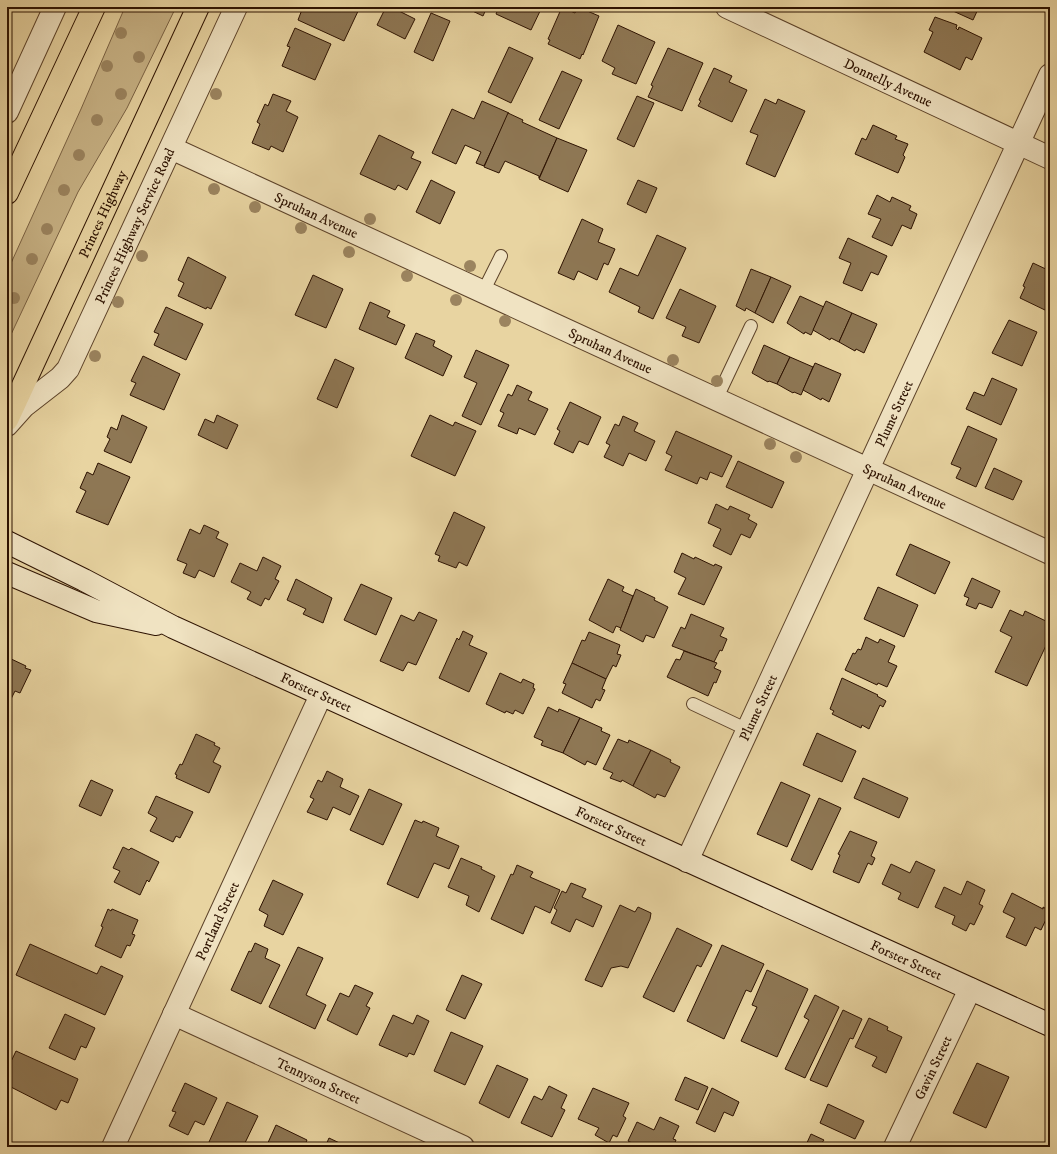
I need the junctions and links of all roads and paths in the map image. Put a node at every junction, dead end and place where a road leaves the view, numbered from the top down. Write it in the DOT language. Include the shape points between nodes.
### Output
graph roads {
  1 [pos="55,7"];
  2 [pos="94,7"];
  3 [pos="198,7"];
  4 [pos="236,7"];
  5 [pos="727,7"];
  6 [pos="1050,75"];
  7 [pos="14,76"];
  8 [pos="7,112"];
  9 [pos="1018,144"];
  10 [pos="171,148"];
  11 [pos="1050,158"];
  12 [pos="7,193"];
  13 [pos="501,256"];
  14 [pos="483,292"];
  15 [pos="751,326"];
  16 [pos="716,400"];
  17 [pos="7,420"];
  18 [pos="7,425"];
  19 [pos="867,469"];
  20 [pos="7,542"];
  21 [pos="1050,553"];
  22 [pos="7,573"];
  23 [pos="173,627"];
  24 [pos="321,695"];
  25 [pos="693,704"];
  26 [pos="746,729"];
  27 [pos="687,861"];
  28 [pos="970,988"];
  29 [pos="174,1014"];
  30 [pos="1050,1025"];
  31 [pos="113,1147"];
  32 [pos="463,1147"];
  33 [pos="895,1147"];
  1 -- 7 [label="street"];
  2 -- 12 [label="highway"];
  3 -- 17 [label="highway, Princes Highway"];
  4 -- 10 [label="street, Princes Highway Service Road"];
  5 -- 9 [label="street, Donnelly Avenue"];
  6 -- 9 [label="street, Plume Street"];
  7 -- 8 [label="street"];
  9 -- 11 [label="street, Donnelly Avenue"];
  9 -- 19 [label="street, Plume Street"];
  10 -- 14 [label="street, Spruhan Avenue"];
  10 -- 18 [label="street, Princes Highway Service Road" via="68,369 24,406"];
  13 -- 14 [label="lane"];
  14 -- 16 [label="street, Spruhan Avenue"];
  15 -- 16 [label="lane"];
  16 -- 19 [label="street, Spruhan Avenue"];
  19 -- 21 [label="street, Spruhan Avenue"];
  19 -- 26 [label="street, Plume Street"];
  20 -- 23 [label="street, Forster Street"];
  22 -- 23 [label="street, Forster Street" via="96,611"];
  23 -- 24 [label="street, Forster Street"];
  24 -- 27 [label="street, Forster Street"];
  24 -- 29 [label="street, Portland Street"];
  25 -- 26 [label="lane"];
  26 -- 27 [label="street, Plume Street"];
  27 -- 28 [label="street, Forster Street"];
  28 -- 30 [label="street, Forster Street"];
  28 -- 33 [label="street, Gavin Street"];
  29 -- 31 [label="street, Portland Street"];
  29 -- 32 [label="street, Tennyson Street"];
}
